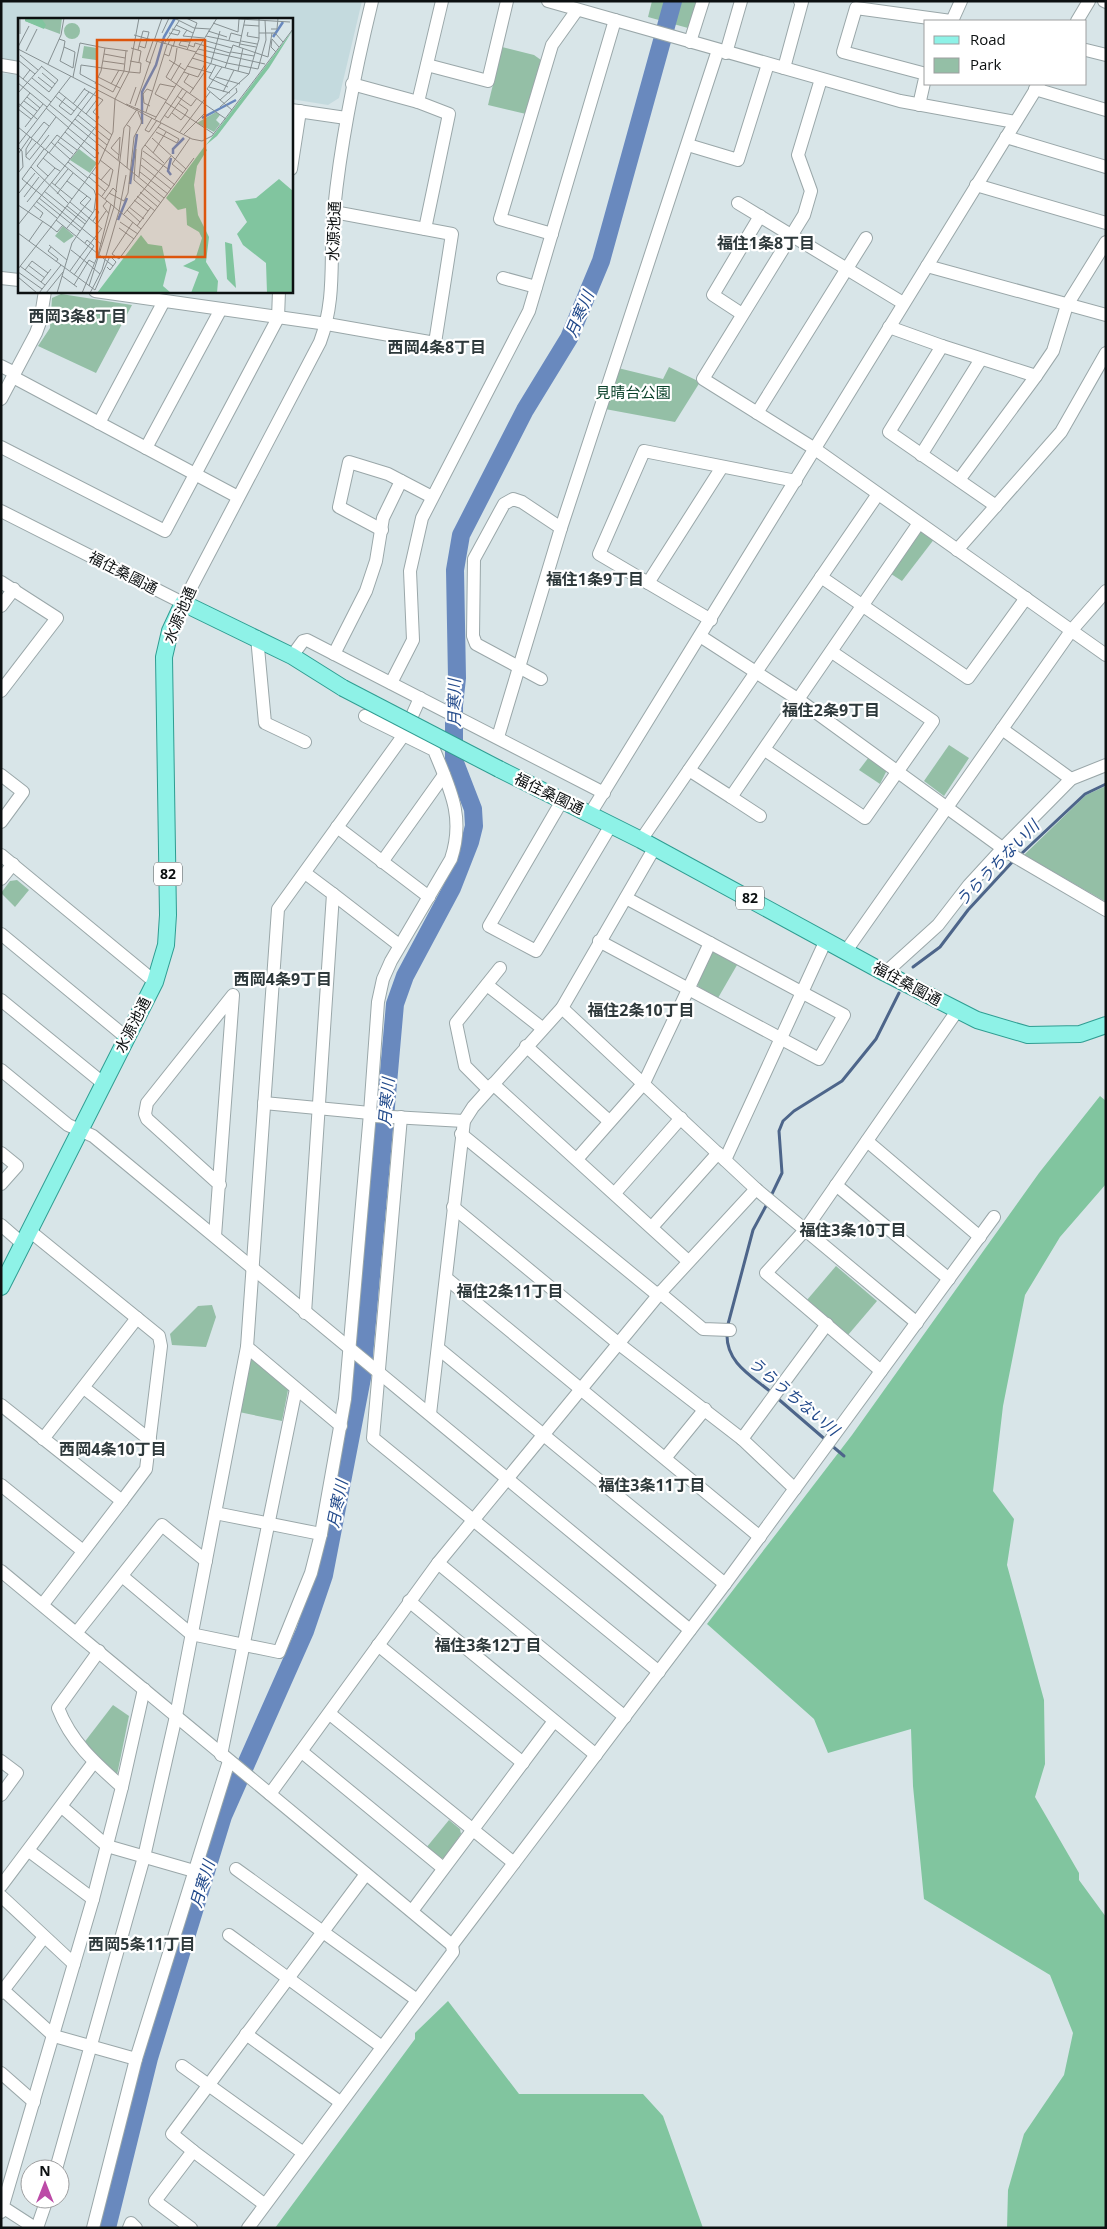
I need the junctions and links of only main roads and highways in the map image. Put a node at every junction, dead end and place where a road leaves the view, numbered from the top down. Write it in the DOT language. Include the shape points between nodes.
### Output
graph roads {
  1 [pos="183,603"];
  2 [pos="1106,1025"];
  3 [pos="1,1287"];
  1 -- 2 [label="main road, 福住桑園通 / 82, bridge" via="256,637 343,688 648,844 977,1020 1028,1036 1080,1034"];
  1 -- 3 [label="main road, 水源池通 / 82" via="170,631 164,657 166,945 155,982"];
}
